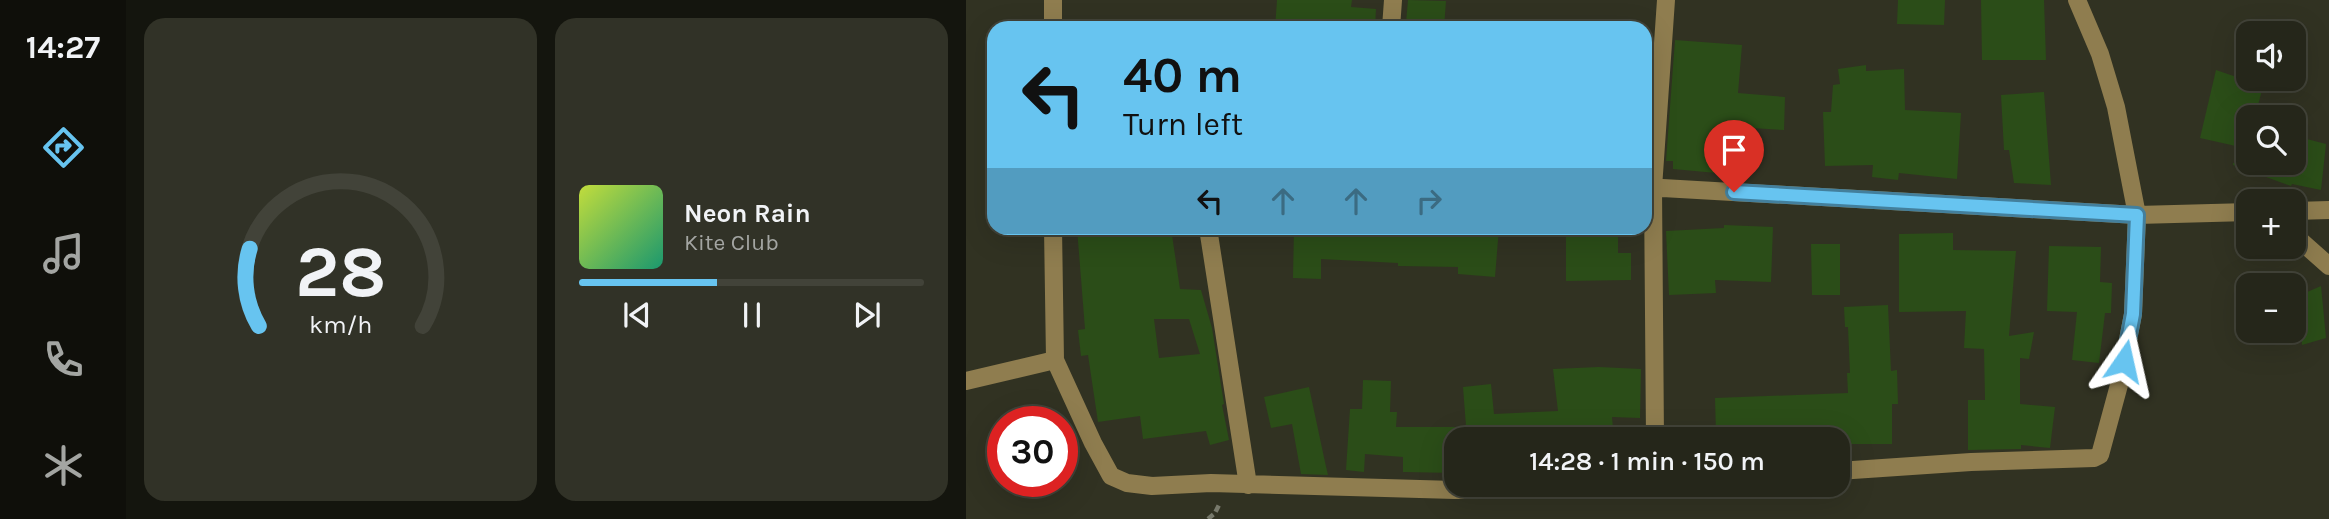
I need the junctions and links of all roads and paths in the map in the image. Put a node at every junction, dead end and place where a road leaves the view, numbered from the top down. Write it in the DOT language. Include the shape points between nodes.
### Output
graph roads {
  1 [pos="1053,0"];
  2 [pos="1392,0"];
  3 [pos="1666,0"];
  4 [pos="2077,0"];
  5 [pos="1053,21"];
  6 [pos="1391,21"];
  7 [pos="1652,154"];
  8 [pos="1652,187"];
  9 [pos="2329,210"];
  10 [pos="2306,211"];
  11 [pos="2236,212"];
  12 [pos="2137,215"];
  13 [pos="1053,235"];
  14 [pos="1209,235"];
  15 [pos="1650,235"];
  16 [pos="2306,246"];
  17 [pos="2329,266"];
  18 [pos="1055,360"];
  19 [pos="966,380"];
  20 [pos="1655,427"];
  21 [pos="1850,470"];
  22 [pos="1248,485"];
  23 [pos="1444,490"];
  1 -- 5 [label="street"];
  2 -- 6 [label="street"];
  3 -- 7 [label="street"];
  4 -- 12 [label="street" via="2116,107"];
  8 -- 12 [label="street"];
  9 -- 10 [label="street"];
  11 -- 12 [label="street"];
  12 -- 21 [label="street" via="2133,314 2119,385 2097,458"];
  13 -- 18 [label="street"];
  14 -- 22 [label="street"];
  15 -- 20 [label="street"];
  16 -- 17 [label="street"];
  18 -- 19 [label="street"];
  18 -- 22 [label="street" via="1111,476 1152,486"];
  22 -- 23 [label="street"];
}
